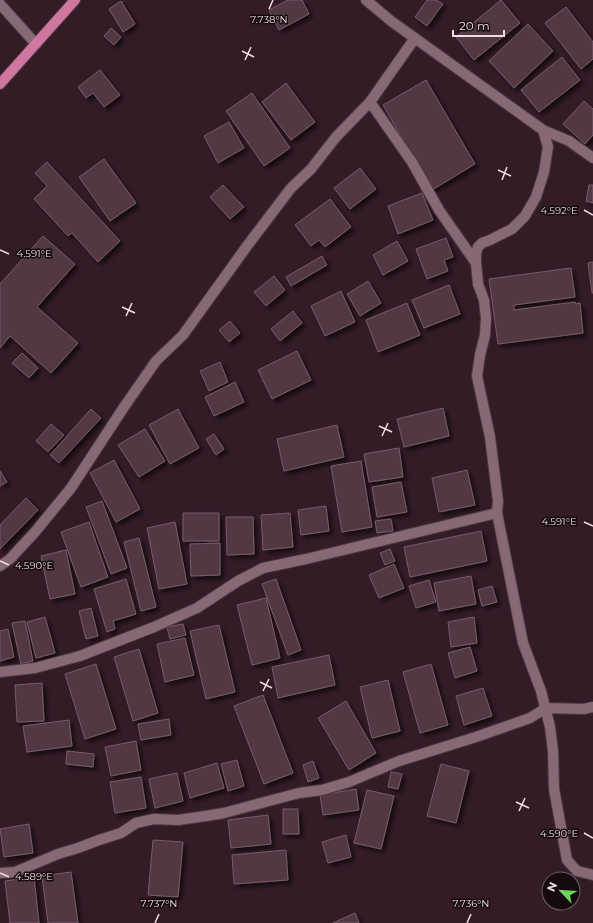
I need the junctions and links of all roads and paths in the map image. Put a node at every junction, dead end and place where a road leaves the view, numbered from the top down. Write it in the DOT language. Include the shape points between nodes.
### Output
graph roads {
  1 [pos="75,0"];
  2 [pos="366,0"];
  3 [pos="0,4"];
  4 [pos="415,38"];
  5 [pos="36,44"];
  6 [pos="0,84"];
  7 [pos="370,102"];
  8 [pos="543,130"];
  9 [pos="593,158"];
  10 [pos="476,263"];
  11 [pos="497,514"];
  12 [pos="0,566"];
  13 [pos="0,672"];
  14 [pos="593,707"];
  15 [pos="546,708"];
  16 [pos="0,873"];
  17 [pos="593,875"];
  1 -- 5 [label="main road"];
  2 -- 4 [label="street"];
  3 -- 5 [label="street"];
  4 -- 7 [label="street"];
  4 -- 8 [label="street"];
  5 -- 6 [label="main road"];
  7 -- 10 [label="street" via="412,162 439,210"];
  7 -- 12 [label="street" via="291,188 183,335 156,361 71,488 35,532"];
  8 -- 9 [label="street" via="569,141"];
  8 -- 10 [label="street" via="548,147 536,198 525,216 512,229 478,247"];
  10 -- 11 [label="street" via="486,318 477,376 490,438 498,501"];
  11 -- 13 [label="street" via="263,568 197,608 154,627 80,656 35,668"];
  11 -- 15 [label="street" via="523,643"];
  14 -- 15 [label="street"];
  15 -- 16 [label="street" via="530,718 399,761 349,782 218,814 178,820 154,819 136,823 121,833 58,854 15,872"];
  15 -- 17 [label="street" via="553,751 554,789 567,860 577,871"];
}
